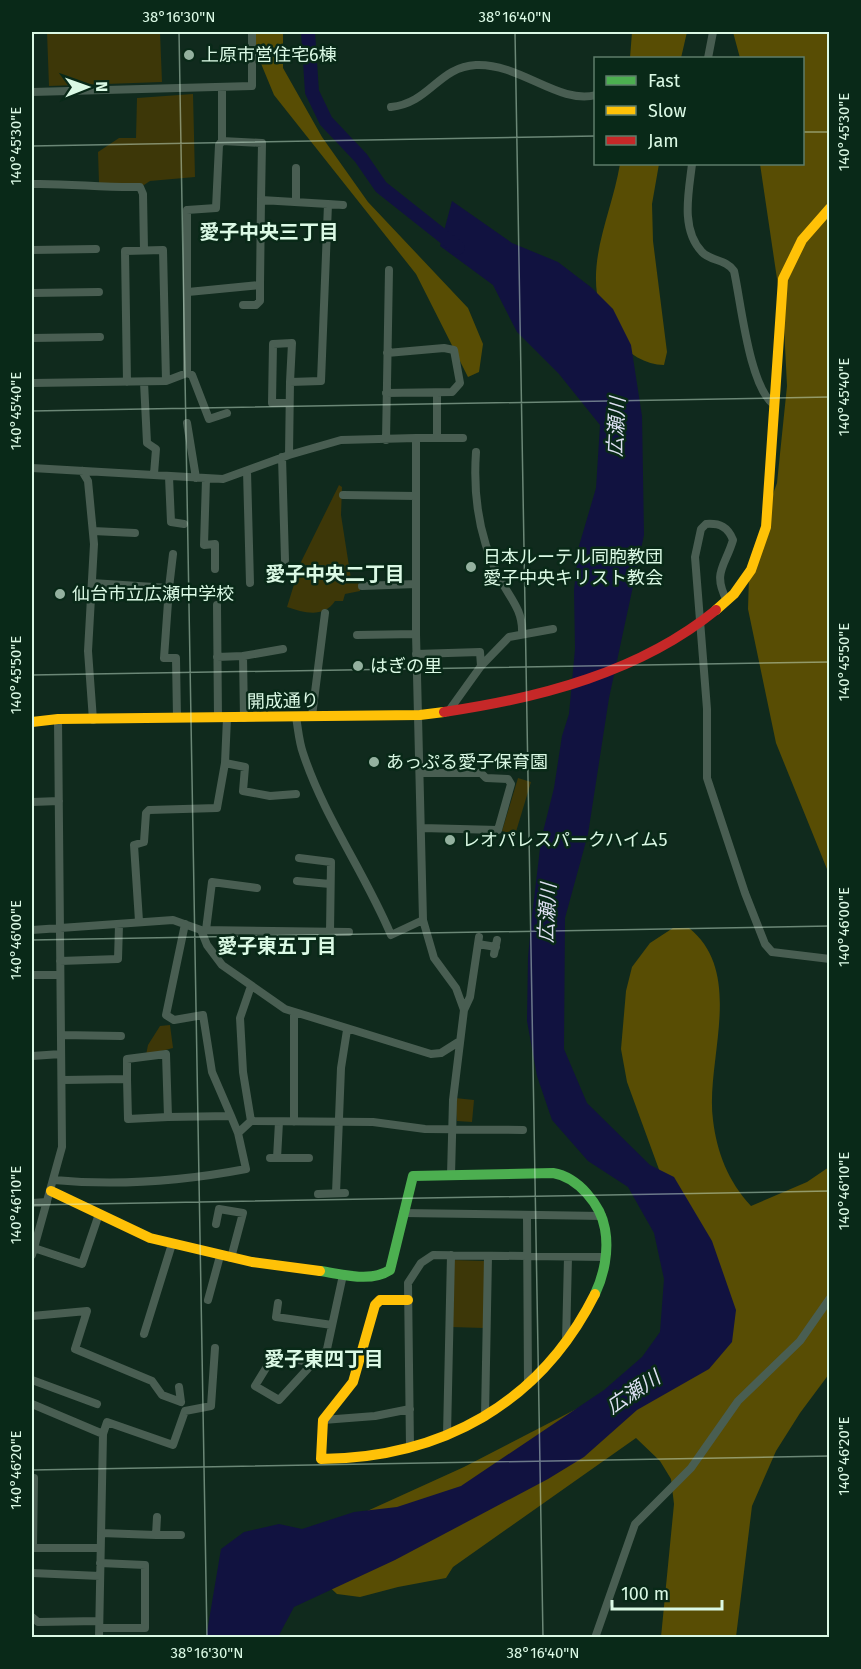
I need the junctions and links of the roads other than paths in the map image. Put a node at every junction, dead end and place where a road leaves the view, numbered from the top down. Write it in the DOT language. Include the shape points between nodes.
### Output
graph roads {
  1 [pos="252,32"];
  2 [pos="713,32"];
  3 [pos="708,57"];
  4 [pos="222,87"];
  5 [pos="32,92"];
  6 [pos="594,95"];
  7 [pos="391,107"];
  8 [pos="222,141"];
  9 [pos="692,165"];
  10 [pos="296,168"];
  11 [pos="32,184"];
  12 [pos="261,200"];
  13 [pos="296,200"];
  14 [pos="328,204"];
  15 [pos="343,205"];
  16 [pos="830,208"];
  17 [pos="96,249"];
  18 [pos="32,250"];
  19 [pos="144,250"];
  20 [pos="390,270"];
  21 [pos="260,285"];
  22 [pos="99,292"];
  23 [pos="188,292"];
  24 [pos="32,293"];
  25 [pos="243,305"];
  26 [pos="100,337"];
  27 [pos="32,339"];
  28 [pos="387,353"];
  29 [pos="187,373"];
  30 [pos="273,373"];
  31 [pos="290,378"];
  32 [pos="166,381"];
  33 [pos="128,382"];
  34 [pos="144,382"];
  35 [pos="32,383"];
  36 [pos="386,393"];
  37 [pos="437,393"];
  38 [pos="289,403"];
  39 [pos="774,405"];
  40 [pos="227,413"];
  41 [pos="187,423"];
  42 [pos="416,438"];
  43 [pos="437,438"];
  44 [pos="463,438"];
  45 [pos="386,440"];
  46 [pos="476,452"];
  47 [pos="285,456"];
  48 [pos="32,468"];
  49 [pos="82,471"];
  50 [pos="247,471"];
  51 [pos="154,474"];
  52 [pos="169,477"];
  53 [pos="196,478"];
  54 [pos="206,479"];
  55 [pos="343,495"];
  56 [pos="416,496"];
  57 [pos="183,524"];
  58 [pos="93,531"];
  59 [pos="135,532"];
  60 [pos="173,554"];
  61 [pos="285,560"];
  62 [pos="215,568"];
  63 [pos="92,583"];
  64 [pos="250,583"];
  65 [pos="416,584"];
  66 [pos="362,586"];
  67 [pos="169,588"];
  68 [pos="727,601"];
  69 [pos="217,605"];
  70 [pos="325,613"];
  71 [pos="553,629"];
  72 [pos="522,633"];
  73 [pos="416,634"];
  74 [pos="357,635"];
  75 [pos="283,649"];
  76 [pos="416,654"];
  77 [pos="243,656"];
  78 [pos="217,657"];
  79 [pos="481,666"];
  80 [pos="448,712"];
  81 [pos="420,715"];
  82 [pos="296,717"];
  83 [pos="312,717"];
  84 [pos="177,718"];
  85 [pos="222,718"];
  86 [pos="244,718"];
  87 [pos="58,719"];
  88 [pos="93,720"];
  89 [pos="32,722"];
  90 [pos="225,763"];
  91 [pos="421,773"];
  92 [pos="296,794"];
  93 [pos="59,801"];
  94 [pos="32,802"];
  95 [pos="422,828"];
  96 [pos="299,858"];
  97 [pos="297,881"];
  98 [pos="330,885"];
  99 [pos="256,888"];
  100 [pos="423,920"];
  101 [pos="139,921"];
  102 [pos="185,924"];
  103 [pos="119,925"];
  104 [pos="32,930"];
  105 [pos="60,930"];
  106 [pos="204,930"];
  107 [pos="330,932"];
  108 [pos="349,932"];
  109 [pos="496,947"];
  110 [pos="830,959"];
  111 [pos="60,961"];
  112 [pos="32,975"];
  113 [pos="60,975"];
  114 [pos="251,986"];
  115 [pos="464,1010"];
  116 [pos="294,1012"];
  117 [pos="347,1030"];
  118 [pos="61,1035"];
  119 [pos="121,1036"];
  120 [pos="460,1041"];
  121 [pos="62,1054"];
  122 [pos="32,1056"];
  123 [pos="127,1079"];
  124 [pos="63,1080"];
  125 [pos="231,1116"];
  126 [pos="168,1118"];
  127 [pos="341,1120"];
  128 [pos="251,1121"];
  129 [pos="279,1122"];
  130 [pos="294,1122"];
  131 [pos="451,1129"];
  132 [pos="523,1130"];
  133 [pos="238,1133"];
  134 [pos="309,1158"];
  135 [pos="451,1175"];
  136 [pos="51,1191"];
  137 [pos="336,1193"];
  138 [pos="345,1193"];
  139 [pos="318,1194"];
  140 [pos="32,1203"];
  141 [pos="403,1213"];
  142 [pos="99,1214"];
  143 [pos="527,1216"];
  144 [pos="602,1216"];
  145 [pos="216,1224"];
  146 [pos="172,1244"];
  147 [pos="33,1251"];
  148 [pos="451,1255"];
  149 [pos="488,1256"];
  150 [pos="225,1257"];
  151 [pos="528,1257"];
  152 [pos="568,1257"];
  153 [pos="606,1257"];
  154 [pos="343,1275"];
  155 [pos="830,1298"];
  156 [pos="208,1300"];
  157 [pos="408,1300"];
  158 [pos="278,1303"];
  159 [pos="32,1316"];
  160 [pos="332,1325"];
  161 [pos="144,1334"];
  162 [pos="566,1342"];
  163 [pos="215,1348"];
  164 [pos="313,1363"];
  165 [pos="32,1380"];
  166 [pos="528,1384"];
  167 [pos="179,1387"];
  168 [pos="181,1402"];
  169 [pos="32,1404"];
  170 [pos="97,1404"];
  171 [pos="410,1410"];
  172 [pos="185,1411"];
  173 [pos="485,1417"];
  174 [pos="323,1420"];
  175 [pos="103,1434"];
  176 [pos="447,1435"];
  177 [pos="410,1448"];
  178 [pos="34,1478"];
  179 [pos="157,1517"];
  180 [pos="101,1533"];
  181 [pos="156,1535"];
  182 [pos="181,1535"];
  183 [pos="100,1548"];
  184 [pos="100,1563"];
  185 [pos="32,1573"];
  186 [pos="100,1576"];
  187 [pos="32,1617"];
  188 [pos="99,1625"];
  189 [pos="99,1638"];
  190 [pos="595,1638"];
  1 -- 4 [label="street" via="252,86"];
  2 -- 3 [label="street"];
  4 -- 5 [label="street"];
  4 -- 8 [label="street"];
  6 -- 7 [label="street" via="577,98 520,73 478,65 454,70 418,100"];
  8 -- 12 [label="street" via="262,143"];
  8 -- 23 [label="street" via="216,208 187,210"];
  9 -- 39 [label="street" via="688,197 692,235 703,253 729,264 734,271 758,381 766,399"];
  10 -- 13 [label="street"];
  11 -- 19 [label="street" via="140,186"];
  12 -- 13 [label="street"];
  12 -- 21 [label="street"];
  13 -- 14 [label="street"];
  14 -- 15 [label="street"];
  14 -- 31 [label="street" via="321,381"];
  16 -- 39 [label="street, 開成通り" via="798,242 783,279"];
  17 -- 18 [label="street"];
  19 -- 32 [label="street" via="162,250"];
  19 -- 33 [label="street" via="125,251"];
  20 -- 28 [label="street"];
  21 -- 23 [label="street"];
  21 -- 25 [label="street" via="260,301"];
  22 -- 24 [label="street"];
  23 -- 29 [label="street"];
  26 -- 27 [label="street"];
  28 -- 36 [label="street"];
  28 -- 37 [label="street" via="454,350 460,383 452,392"];
  29 -- 32 [label="street"];
  29 -- 40 [label="street" via="192,375 209,418"];
  30 -- 31 [label="street"];
  30 -- 31 [label="street" via="273,344 292,343"];
  30 -- 38 [label="street" via="272,403"];
  31 -- 38 [label="street"];
  32 -- 34 [label="street"];
  33 -- 34 [label="street"];
  33 -- 35 [label="street"];
  34 -- 51 [label="street" via="147,442 156,449"];
  36 -- 37 [label="street"];
  36 -- 45 [label="street"];
  37 -- 43 [label="street"];
  38 -- 47 [label="street"];
  39 -- 68 [label="street, 開成通り" via="766,528 754,564"];
  41 -- 53 [label="street"];
  42 -- 43 [label="street"];
  42 -- 45 [label="street"];
  42 -- 56 [label="street"];
  43 -- 44 [label="street"];
  45 -- 47 [label="street" via="341,440"];
  46 -- 72 [label="street" via="477,512 500,580 523,618"];
  47 -- 50 [label="street"];
  47 -- 61 [label="street"];
  48 -- 49 [label="street"];
  49 -- 51 [label="street"];
  49 -- 58 [label="street" via="88,481"];
  50 -- 54 [label="street" via="223,479"];
  50 -- 64 [label="street"];
  51 -- 52 [label="street"];
  52 -- 53 [label="street"];
  52 -- 57 [label="street" via="168,524"];
  53 -- 54 [label="street"];
  54 -- 62 [label="street" via="204,545 215,544"];
  55 -- 56 [label="street"];
  56 -- 65 [label="street"];
  58 -- 59 [label="street"];
  58 -- 63 [label="street"];
  60 -- 67 [label="street"];
  63 -- 67 [label="street"];
  63 -- 88 [label="street" via="88,651"];
  65 -- 66 [label="street"];
  65 -- 73 [label="street"];
  67 -- 84 [label="street" via="164,658 176,658"];
  68 -- 80 [label="street, 開成通り" via="659,648 616,668 568,686"];
  68 -- 110 [label="street" via="718,574 734,540 723,526 706,524 701,529 695,557 707,709 707,778 765,944 771,952"];
  69 -- 78 [label="street"];
  70 -- 83 [label="street"];
  71 -- 72 [label="street"];
  72 -- 79 [label="street" via="504,640"];
  73 -- 74 [label="street"];
  73 -- 76 [label="street"];
  75 -- 77 [label="street"];
  76 -- 79 [label="street" via="480,652"];
  76 -- 81 [label="street"];
  77 -- 78 [label="street"];
  77 -- 86 [label="street"];
  78 -- 85 [label="street"];
  79 -- 80 [label="street"];
  80 -- 81 [label="street, 開成通り"];
  81 -- 83 [label="street, 開成通り"];
  81 -- 91 [label="street"];
  82 -- 83 [label="street, 開成通り"];
  82 -- 86 [label="street, 開成通り"];
  82 -- 100 [label="street" via="302,752 391,935"];
  84 -- 85 [label="street, 開成通り"];
  84 -- 88 [label="street, 開成通り"];
  85 -- 86 [label="street, 開成通り"];
  85 -- 90 [label="street"];
  87 -- 88 [label="street, 開成通り"];
  87 -- 89 [label="street, 開成通り"];
  87 -- 93 [label="street"];
  90 -- 92 [label="street" via="245,767 243,791 270,796"];
  90 -- 101 [label="street" via="217,808 146,813 144,842 134,845"];
  91 -- 95 [label="street"];
  91 -- 95 [label="street" via="481,773 486,778 508,779 511,784 498,830"];
  93 -- 94 [label="street"];
  93 -- 105 [label="street"];
  95 -- 100 [label="street"];
  96 -- 98 [label="street" via="331,862"];
  97 -- 98 [label="street"];
  98 -- 107 [label="street"];
  99 -- 106 [label="street" via="212,882"];
  100 -- 115 [label="street" via="434,958 456,988"];
  101 -- 102 [label="street" via="173,920"];
  101 -- 103 [label="street"];
  102 -- 106 [label="street"];
  102 -- 125 [label="street" via="166,1015 174,1020 203,1015 212,1072"];
  103 -- 105 [label="street"];
  103 -- 111 [label="street" via="118,959"];
  104 -- 105 [label="street"];
  105 -- 111 [label="street"];
  106 -- 107 [label="street"];
  106 -- 114 [label="street" via="207,945 222,965"];
  107 -- 108 [label="street"];
  109 -- 115 [label="street" via="479,940 470,997"];
  111 -- 113 [label="street"];
  112 -- 113 [label="street"];
  113 -- 118 [label="street"];
  114 -- 116 [label="street"];
  114 -- 128 [label="street" via="240,1018"];
  115 -- 120 [label="street"];
  116 -- 117 [label="street"];
  116 -- 130 [label="street"];
  117 -- 120 [label="street" via="431,1054 441,1053"];
  117 -- 127 [label="street"];
  118 -- 119 [label="street"];
  118 -- 121 [label="street"];
  120 -- 131 [label="street"];
  121 -- 122 [label="street"];
  121 -- 124 [label="street"];
  123 -- 124 [label="street"];
  123 -- 126 [label="street" via="128,1119"];
  123 -- 126 [label="street" via="127,1059 166,1054"];
  124 -- 136 [label="street" via="62,1147"];
  125 -- 126 [label="street"];
  125 -- 133 [label="street"];
  127 -- 130 [label="street"];
  127 -- 131 [label="street"];
  127 -- 137 [label="street"];
  128 -- 129 [label="street"];
  128 -- 133 [label="street"];
  129 -- 130 [label="street"];
  129 -- 134 [label="street" via="274,1158"];
  131 -- 132 [label="street"];
  131 -- 135 [label="street"];
  133 -- 136 [label="street" via="246,1168 199,1178 93,1184"];
  135 -- 141 [label="street" via="413,1176"];
  135 -- 144 [label="street" via="561,1174 583,1190"];
  136 -- 140 [label="street"];
  136 -- 142 [label="street"];
  136 -- 147 [label="street"];
  137 -- 138 [label="street"];
  137 -- 139 [label="street"];
  141 -- 143 [label="street"];
  141 -- 154 [label="street" via="390,1270 381,1276"];
  142 -- 146 [label="street"];
  142 -- 147 [label="street" via="82,1264"];
  143 -- 144 [label="street"];
  143 -- 151 [label="street"];
  144 -- 153 [label="street" via="608,1236"];
  145 -- 150 [label="street" via="219,1209 243,1213"];
  146 -- 150 [label="street"];
  146 -- 161 [label="street"];
  148 -- 149 [label="street"];
  148 -- 157 [label="street" via="433,1255 421,1263 408,1283"];
  148 -- 176 [label="street"];
  149 -- 151 [label="street"];
  149 -- 173 [label="street"];
  150 -- 154 [label="street"];
  150 -- 156 [label="street"];
  151 -- 152 [label="street"];
  151 -- 166 [label="street"];
  152 -- 153 [label="street"];
  152 -- 162 [label="street"];
  153 -- 162 [label="street" via="594,1294"];
  154 -- 160 [label="street"];
  155 -- 190 [label="street" via="800,1341 738,1401 691,1468 635,1524"];
  157 -- 171 [label="street"];
  157 -- 174 [label="street" via="380,1300 375,1305 353,1382"];
  158 -- 160 [label="street" via="276,1317"];
  159 -- 168 [label="street" via="87,1311 75,1349 152,1381 162,1395"];
  160 -- 164 [label="street" via="327,1348"];
  162 -- 166 [label="street"];
  163 -- 172 [label="street" via="210,1406"];
  164 -- 164 [label="street" via="274,1355 255,1386 279,1400"];
  165 -- 170 [label="street"];
  166 -- 173 [label="street"];
  167 -- 168 [label="street"];
  168 -- 172 [label="street"];
  169 -- 175 [label="street"];
  171 -- 174 [label="street"];
  171 -- 177 [label="street"];
  172 -- 175 [label="street" via="173,1445 107,1422"];
  173 -- 176 [label="street"];
  174 -- 177 [label="street" via="321,1459 369,1457"];
  175 -- 180 [label="street"];
  176 -- 177 [label="street"];
  178 -- 183 [label="street" via="33,1548"];
  179 -- 181 [label="street"];
  180 -- 181 [label="street"];
  180 -- 183 [label="street"];
  181 -- 182 [label="street"];
  183 -- 184 [label="street"];
  184 -- 186 [label="street"];
  184 -- 188 [label="street" via="145,1565 145,1628"];
  185 -- 186 [label="street"];
  186 -- 188 [label="street"];
  187 -- 188 [label="street" via="38,1622"];
  188 -- 189 [label="street"];
}
